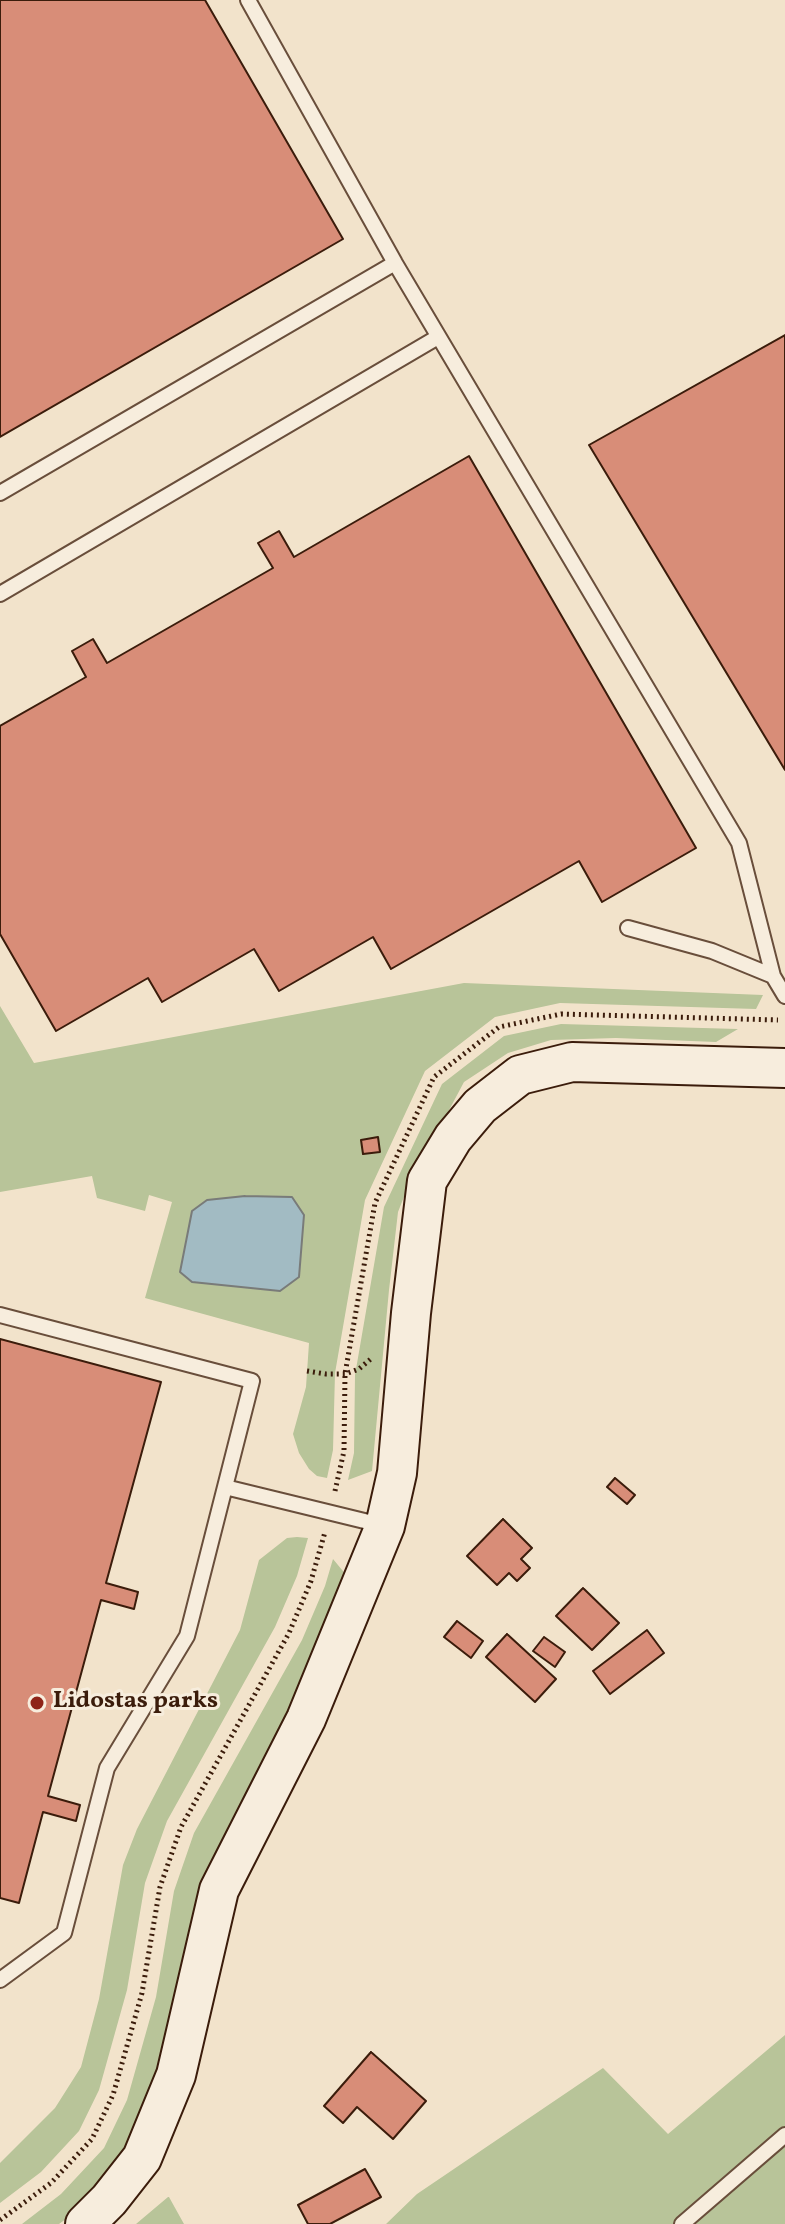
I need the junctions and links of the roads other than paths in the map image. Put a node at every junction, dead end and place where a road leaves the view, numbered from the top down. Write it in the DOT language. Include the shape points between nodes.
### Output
graph roads {
  1 [pos="248,0"];
  2 [pos="395,263"];
  3 [pos="438,337"];
  4 [pos="0,493"];
  5 [pos="0,594"];
  6 [pos="628,928"];
  7 [pos="773,976"];
  8 [pos="785,996"];
  9 [pos="785,1068"];
  10 [pos="0,1315"];
  11 [pos="225,1487"];
  12 [pos="385,1526"];
  13 [pos="0,1980"];
  14 [pos="785,2135"];
  15 [pos="85,2224"];
  16 [pos="682,2224"];
  1 -- 2 [label="lane"];
  2 -- 3 [label="lane"];
  2 -- 4 [label="lane"];
  3 -- 5 [label="lane"];
  3 -- 7 [label="lane" via="739,843"];
  6 -- 7 [label="lane" via="712,951"];
  7 -- 8 [label="lane"];
  9 -- 12 [label="street" via="572,1062 520,1075 480,1106 427,1181 397,1473"];
  10 -- 11 [label="lane" via="252,1381"];
  11 -- 12 [label="lane"];
  11 -- 13 [label="lane" via="187,1636 107,1768 64,1933"];
  12 -- 15 [label="street" via="306,1719 219,1890 176,2075 142,2158"];
  14 -- 16 [label="lane"];
}
